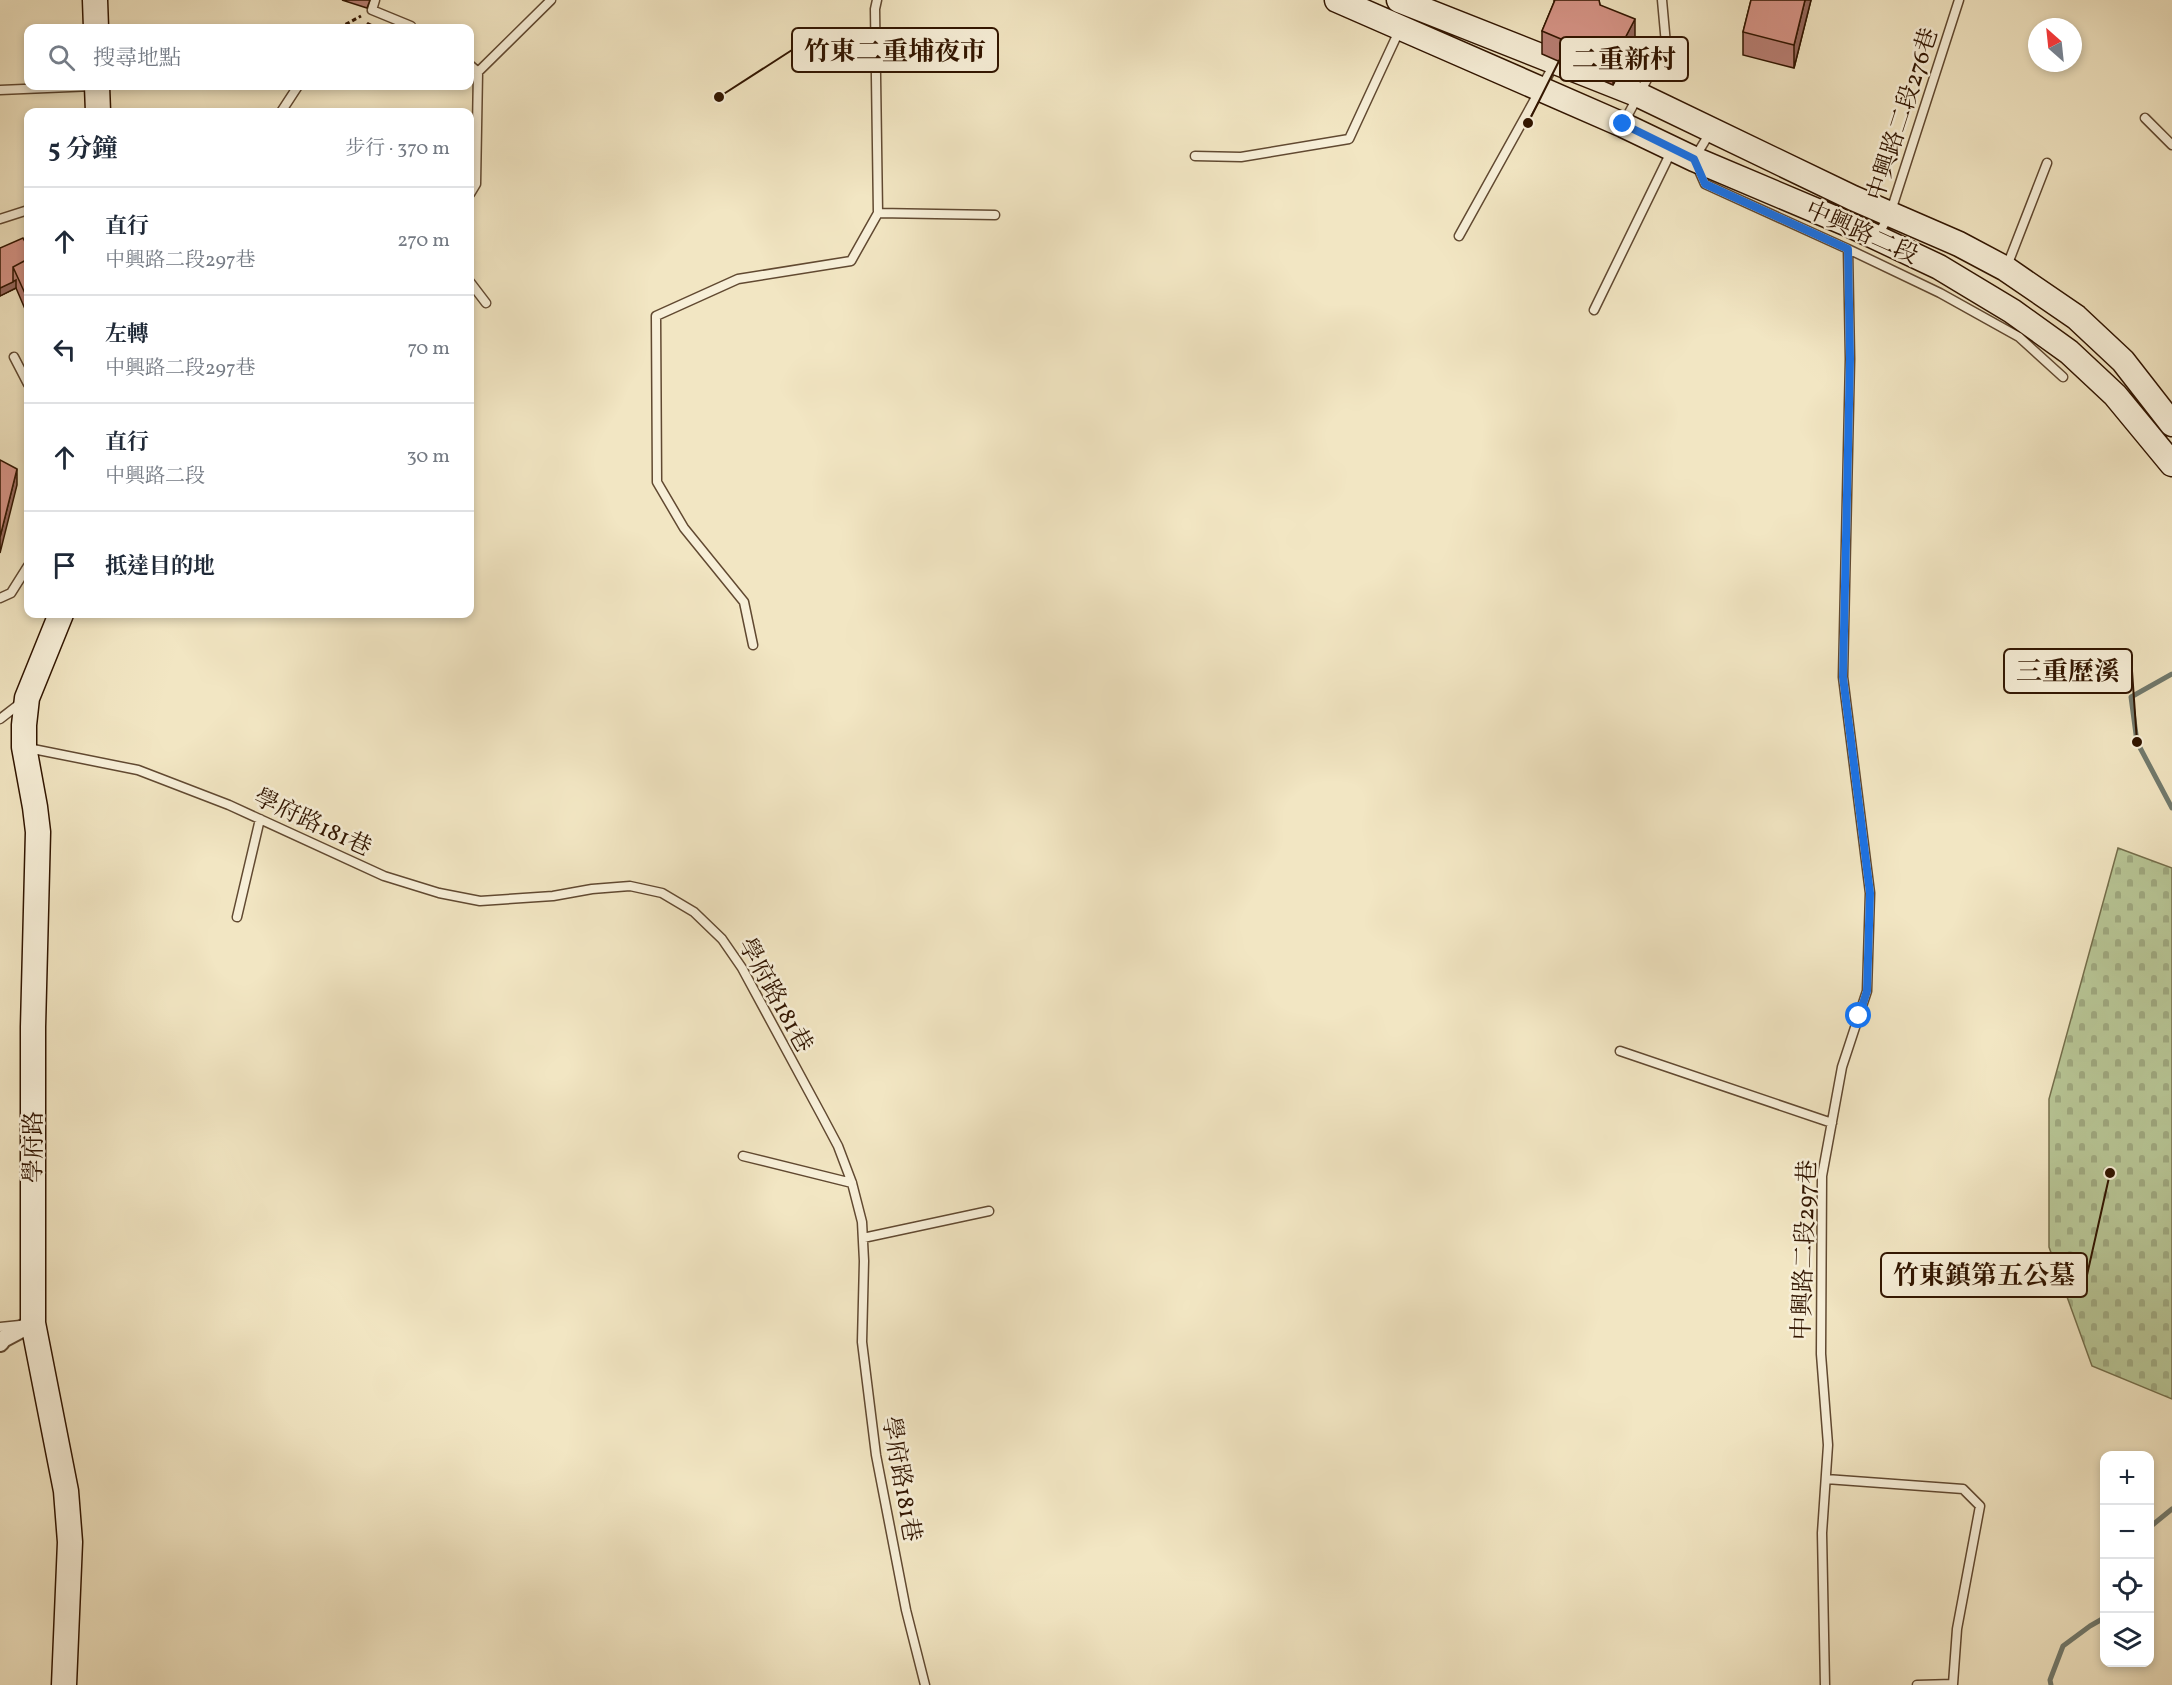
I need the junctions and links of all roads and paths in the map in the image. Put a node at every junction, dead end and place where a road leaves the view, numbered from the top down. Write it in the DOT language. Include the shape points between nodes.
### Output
graph roads {
  1 [pos="95,0"];
  2 [pos="375,0"];
  3 [pos="551,0"];
  4 [pos="877,0"];
  5 [pos="1337,0"];
  6 [pos="1399,0"];
  7 [pos="1662,0"];
  8 [pos="1959,0"];
  9 [pos="372,10"];
  10 [pos="96,24"];
  11 [pos="346,24"];
  12 [pos="406,24"];
  13 [pos="1401,28"];
  14 [pos="1555,63"];
  15 [pos="474,68"];
  16 [pos="478,72"];
  17 [pos="1541,88"];
  18 [pos="24,89"];
  19 [pos="0,90"];
  20 [pos="97,90"];
  21 [pos="295,90"];
  22 [pos="1639,95"];
  23 [pos="98,108"];
  24 [pos="284,108"];
  25 [pos="2145,118"];
  26 [pos="1623,124"];
  27 [pos="1712,130"];
  28 [pos="2172,145"];
  29 [pos="1683,154"];
  30 [pos="1195,156"];
  31 [pos="2047,163"];
  32 [pos="474,187"];
  33 [pos="24,211"];
  34 [pos="878,213"];
  35 [pos="1890,214"];
  36 [pos="995,215"];
  37 [pos="0,219"];
  38 [pos="1459,236"];
  39 [pos="1877,238"];
  40 [pos="1848,249"];
  41 [pos="2006,269"];
  42 [pos="474,287"];
  43 [pos="486,303"];
  44 [pos="1594,310"];
  45 [pos="14,357"];
  46 [pos="24,376"];
  47 [pos="2063,377"];
  48 [pos="2172,424"];
  49 [pos="2171,462"];
  50 [pos="24,572"];
  51 [pos="0,598"];
  52 [pos="58,618"];
  53 [pos="753,645"];
  54 [pos="27,698"];
  55 [pos="0,719"];
  56 [pos="24,747"];
  57 [pos="260,819"];
  58 [pos="237,918"];
  59 [pos="1620,1051"];
  60 [pos="1832,1123"];
  61 [pos="743,1156"];
  62 [pos="852,1184"];
  63 [pos="989,1211"];
  64 [pos="863,1238"];
  65 [pos="33,1323"];
  66 [pos="0,1327"];
  67 [pos="0,1343"];
  68 [pos="1826,1479"];
  69 [pos="64,1685"];
  70 [pos="925,1685"];
  71 [pos="1825,1685"];
  72 [pos="1917,1685"];
  1 -- 10 [label="main road"];
  2 -- 9 [label="lane"];
  3 -- 16 [label="lane"];
  4 -- 34 [label="lane"];
  5 -- 13 [label="main road, 中興路二段"];
  6 -- 14 [label="main road, 中興路二段"];
  7 -- 22 [label="lane" via="1666,44"];
  8 -- 35 [label="lane, 中興路二段276巷"];
  9 -- 11 [label="path"];
  9 -- 12 [label="lane"];
  13 -- 17 [label="main road, 中興路二段"];
  13 -- 30 [label="lane" via="1349,139 1241,158"];
  14 -- 17 [label="lane"];
  14 -- 22 [label="main road, 中興路二段"];
  15 -- 16 [label="lane"];
  16 -- 32 [label="lane"];
  17 -- 26 [label="main road, 中興路二段"];
  17 -- 38 [label="lane"];
  18 -- 19 [label="lane"];
  20 -- 23 [label="main road"];
  21 -- 24 [label="lane"];
  22 -- 26 [label="lane"];
  22 -- 27 [label="main road, 中興路二段"];
  25 -- 28 [label="lane"];
  26 -- 29 [label="main road, 中興路二段"];
  27 -- 29 [label="lane"];
  27 -- 35 [label="main road, 中興路二段"];
  29 -- 39 [label="main road, 中興路二段"];
  29 -- 40 [label="lane" via="1705,184"];
  29 -- 44 [label="lane"];
  31 -- 41 [label="lane"];
  33 -- 37 [label="lane"];
  34 -- 36 [label="lane"];
  34 -- 53 [label="lane" via="852,261 738,279 656,316 657,482 684,528 744,602"];
  35 -- 39 [label="lane, 中興路二段276巷"];
  35 -- 41 [label="main road, 中興路二段"];
  39 -- 49 [label="main road, 中興路二段" via="1939,267 2013,311 2069,352 2115,394"];
  40 -- 47 [label="lane" via="2019,337"];
  40 -- 60 [label="lane, 中興路二段297巷" via="1850,359 1843,677 1870,893 1867,991 1842,1067"];
  41 -- 48 [label="main road, 中興路二段" via="2076,317 2115,353"];
  42 -- 43 [label="lane"];
  45 -- 46 [label="lane"];
  50 -- 51 [label="lane" via="11,593"];
  52 -- 54 [label="main road, 學府路"];
  54 -- 55 [label="lane"];
  54 -- 56 [label="main road, 學府路"];
  56 -- 57 [label="lane, 學府路181巷" via="138,770"];
  56 -- 65 [label="main road, 學府路" via="38,832 33,1027"];
  57 -- 58 [label="lane"];
  57 -- 62 [label="lane, 學府路181巷" via="384,876 480,901 630,886 662,892 694,912 722,939 742,968 838,1146"];
  59 -- 60 [label="lane"];
  60 -- 68 [label="lane, 中興路二段297巷" via="1822,1176 1821,1354 1828,1445"];
  61 -- 62 [label="lane"];
  62 -- 64 [label="lane, 學府路181巷"];
  63 -- 64 [label="lane"];
  64 -- 70 [label="lane, 學府路181巷" via="862,1342 876,1455"];
  65 -- 66 [label="lane"];
  65 -- 67 [label="street"];
  65 -- 69 [label="main road, 學府路" via="66,1491 70,1542"];
  68 -- 71 [label="lane, 中興路二段297巷" via="1822,1533"];
  68 -- 72 [label="lane" via="1963,1488 1980,1506 1956,1629 1953,1684"];
}
